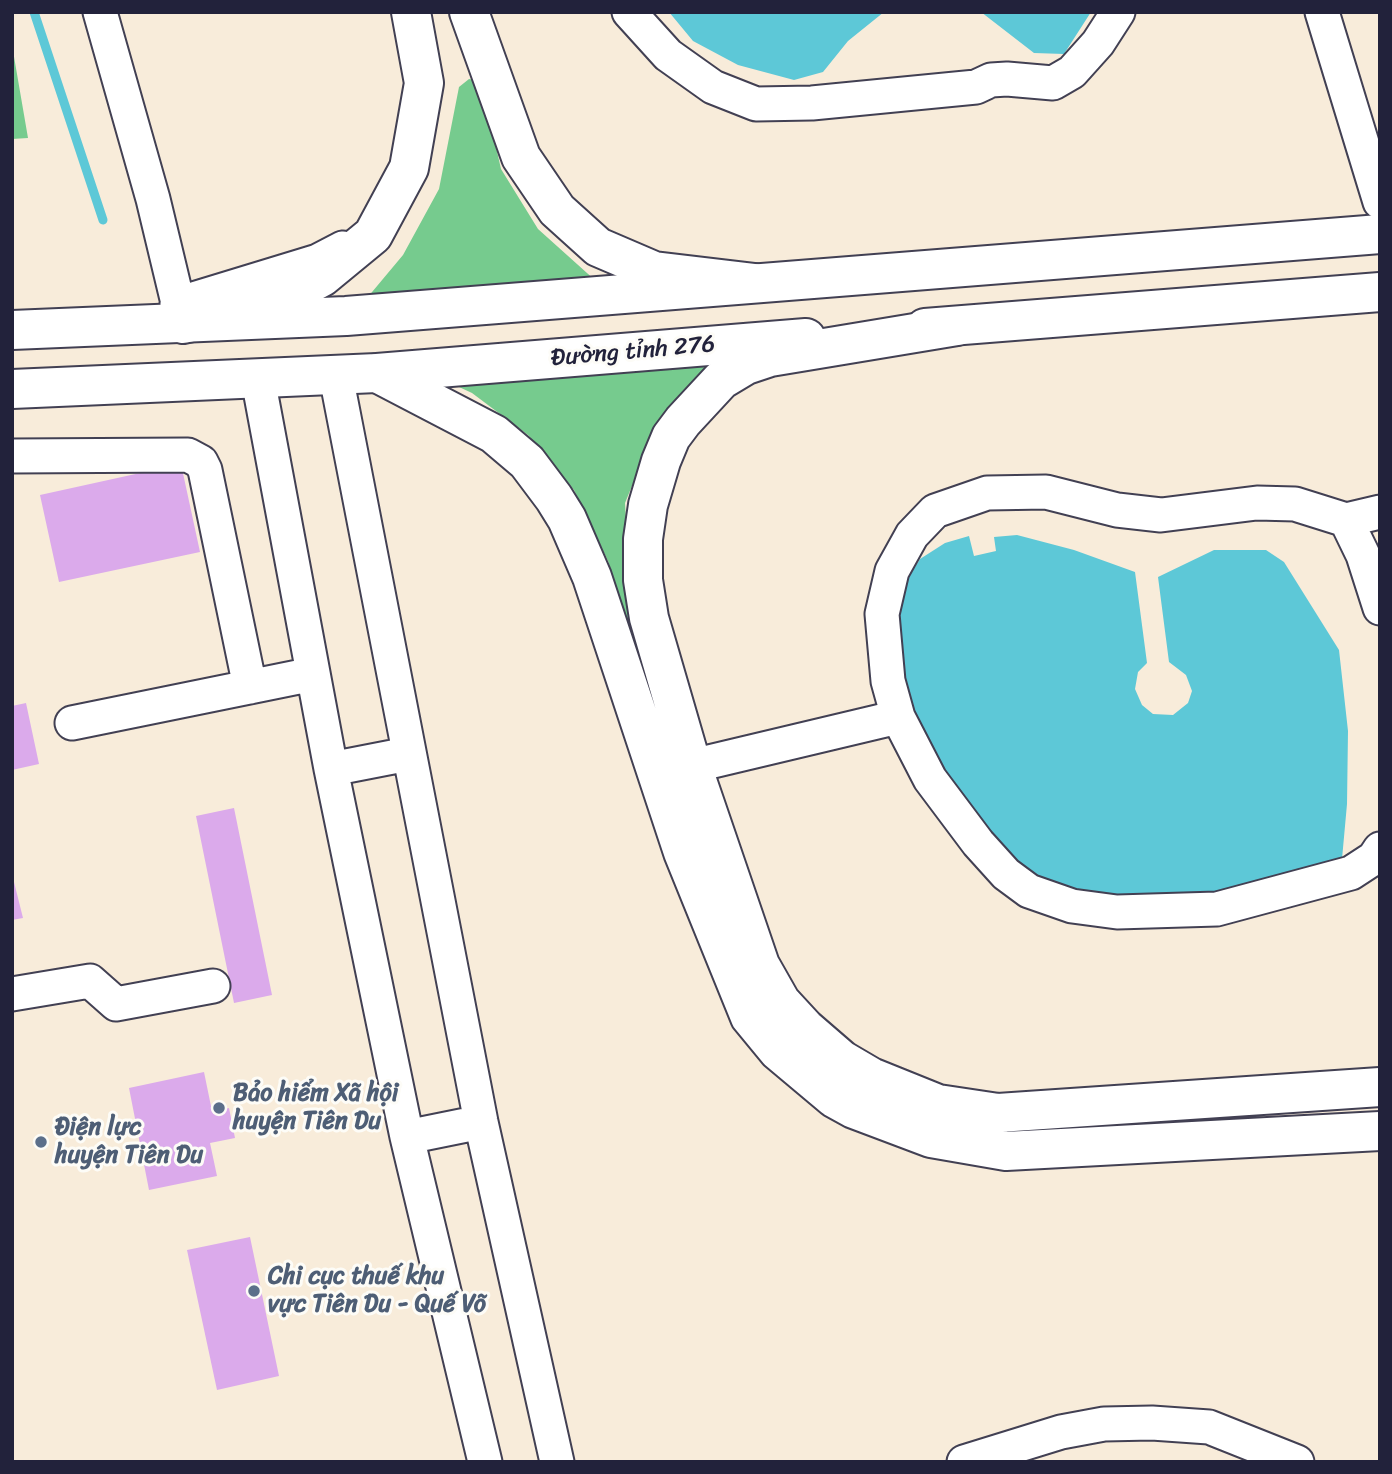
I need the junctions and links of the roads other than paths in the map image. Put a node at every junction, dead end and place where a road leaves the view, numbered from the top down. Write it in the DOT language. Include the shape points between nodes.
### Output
graph roads {
  1 [pos="100,12"];
  2 [pos="393,12"];
  3 [pos="411,12"];
  4 [pos="469,12"];
  5 [pos="628,12"];
  6 [pos="1118,12"];
  7 [pos="1322,12"];
  8 [pos="1380,202"];
  9 [pos="1380,234"];
  10 [pos="755,283"];
  11 [pos="1380,292"];
  12 [pos="180,314"];
  13 [pos="346,316"];
  14 [pos="957,326"];
  15 [pos="12,330"];
  16 [pos="355,375"];
  17 [pos="258,379"];
  18 [pos="12,389"];
  19 [pos="12,456"];
  20 [pos="1380,512"];
  21 [pos="1346,520"];
  22 [pos="1380,608"];
  23 [pos="313,674"];
  24 [pos="250,687"];
  25 [pos="898,717"];
  26 [pos="72,723"];
  27 [pos="408,754"];
  28 [pos="692,766"];
  29 [pos="331,769"];
  30 [pos="1380,849"];
  31 [pos="213,986"];
  32 [pos="12,994"];
  33 [pos="1380,1087"];
  34 [pos="481,1122"];
  35 [pos="1380,1131"];
  36 [pos="407,1137"];
  37 [pos="485,1462"];
  38 [pos="556,1462"];
  39 [pos="964,1462"];
  40 [pos="1297,1462"];
  1 -- 12 [label="street"];
  2 -- 12 [label="street" via="405,79 402,144 381,201 348,245"];
  3 -- 12 [label="main road" via="425,83 409,168 373,235 322,277 272,304"];
  4 -- 10 [label="main road" via="522,157 557,210 598,247 654,271"];
  5 -- 6 [label="street" via="668,55 713,87 756,104 962,89 991,80 1052,83 1072,72"];
  7 -- 8 [label="street"];
  9 -- 10 [label="main road"];
  10 -- 13 [label="main road"];
  11 -- 14 [label="main road, Đường tỉnh 276"];
  12 -- 13 [label="main road"];
  12 -- 15 [label="main road"];
  13 -- 16 [label="main road"];
  14 -- 16 [label="main road, Đường tỉnh 276"];
  14 -- 28 [label="main road" via="770,357 746,365 721,380 671,437 648,505 643,580 649,618"];
  16 -- 17 [label="main road, Đường tỉnh 276"];
  16 -- 27 [label="street"];
  16 -- 35 [label="main road" via="494,433 539,475 567,519 592,577 682,852 750,1017 778,1051 834,1098 931,1138 1006,1151"];
  17 -- 18 [label="main road, Đường tỉnh 276"];
  17 -- 23 [label="street"];
  19 -- 24 [label="street" via="188,455 201,462"];
  20 -- 21 [label="street"];
  21 -- 22 [label="street"];
  21 -- 25 [label="street" via="1295,504 1258,503 1161,515 1117,510 1046,492 987,493 934,511 912,535 892,571 882,614 888,681"];
  23 -- 24 [label="street"];
  23 -- 29 [label="street"];
  24 -- 26 [label="street"];
  25 -- 28 [label="street"];
  25 -- 30 [label="street" via="930,779 1006,874 1029,891 1072,906 1117,912 1217,909 1351,873 1374,859"];
  27 -- 29 [label="street"];
  27 -- 34 [label="street"];
  28 -- 33 [label="main road" via="760,965 804,1028 871,1077 937,1104 998,1113"];
  29 -- 36 [label="street"];
  31 -- 32 [label="street" via="116,1004 90,981"];
  34 -- 36 [label="street"];
  34 -- 38 [label="street"];
  36 -- 37 [label="street"];
  39 -- 40 [label="street" via="1061,1432 1104,1424 1152,1423 1209,1427"];
}
